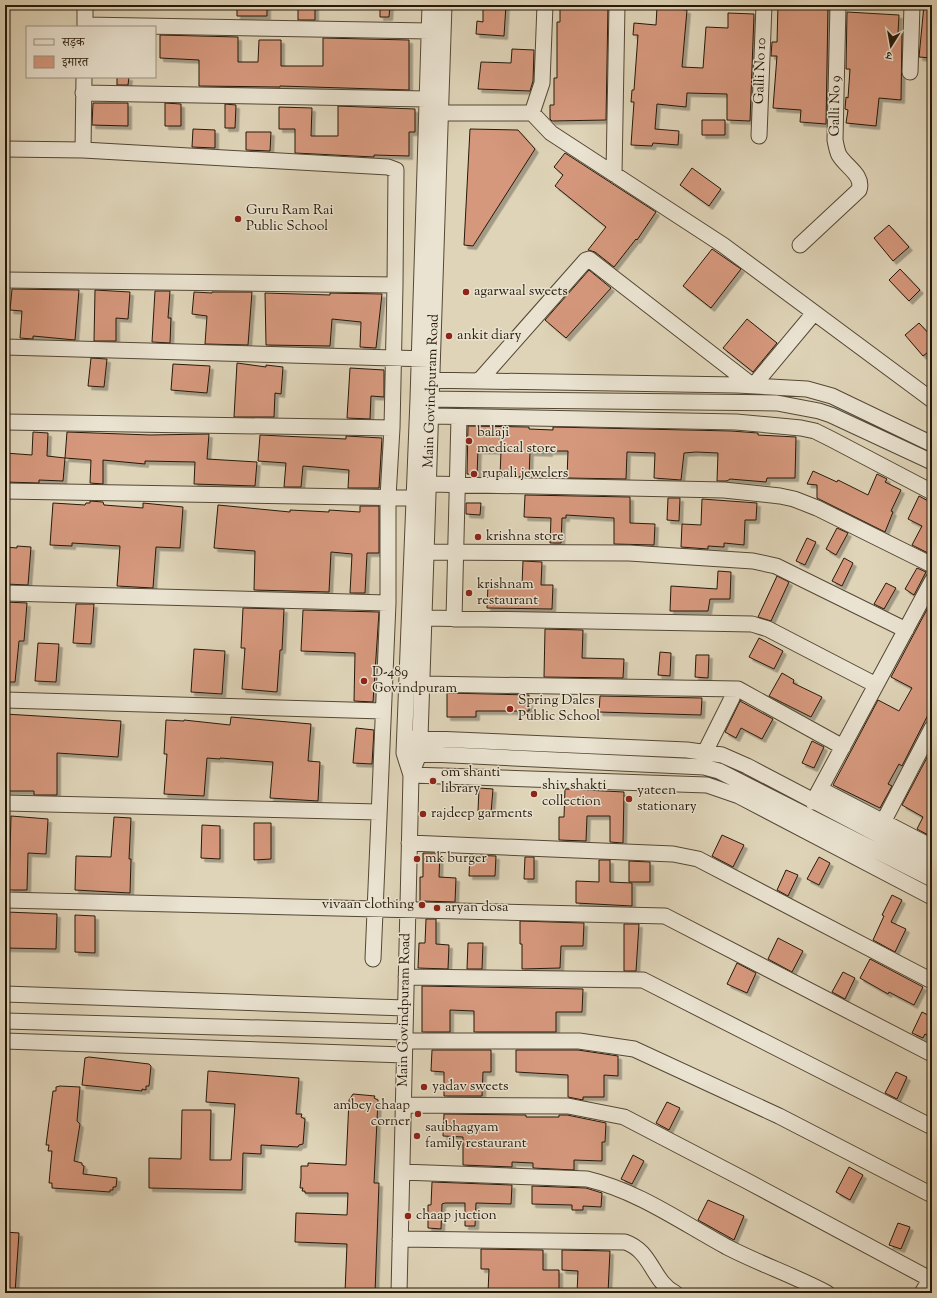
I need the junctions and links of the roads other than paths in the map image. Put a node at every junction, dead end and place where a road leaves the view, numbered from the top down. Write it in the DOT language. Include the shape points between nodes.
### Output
graph roads {
  1 [pos="85,5"];
  2 [pos="430,5"];
  3 [pos="444,5"];
  4 [pos="545,5"];
  5 [pos="618,5"];
  6 [pos="764,5"];
  7 [pos="838,5"];
  8 [pos="912,5"];
  9 [pos="85,26"];
  10 [pos="156,27"];
  11 [pos="429,31"];
  12 [pos="910,72"];
  13 [pos="84,78"];
  14 [pos="84,93"];
  15 [pos="427,99"];
  16 [pos="441,113"];
  17 [pos="532,113"];
  18 [pos="758,136"];
  19 [pos="5,149"];
  20 [pos="82,150"];
  21 [pos="614,174"];
  22 [pos="800,245"];
  23 [pos="5,280"];
  24 [pos="395,285"];
  25 [pos="814,313"];
  26 [pos="5,347"];
  27 [pos="393,357"];
  28 [pos="426,359"];
  29 [pos="426,380"];
  30 [pos="479,381"];
  31 [pos="753,386"];
  32 [pos="425,399"];
  33 [pos="932,400"];
  34 [pos="432,416"];
  35 [pos="459,417"];
  36 [pos="5,422"];
  37 [pos="392,428"];
  38 [pos="932,444"];
  39 [pos="932,462"];
  40 [pos="429,484"];
  41 [pos="457,484"];
  42 [pos="5,492"];
  43 [pos="932,492"];
  44 [pos="388,497"];
  45 [pos="414,498"];
  46 [pos="427,552"];
  47 [pos="455,552"];
  48 [pos="932,565"];
  49 [pos="932,581"];
  50 [pos="5,593"];
  51 [pos="388,603"];
  52 [pos="425,618"];
  53 [pos="454,618"];
  54 [pos="906,630"];
  55 [pos="422,684"];
  56 [pos="876,685"];
  57 [pos="732,698"];
  58 [pos="5,700"];
  59 [pos="383,712"];
  60 [pos="932,728"];
  61 [pos="404,738"];
  62 [pos="420,738"];
  63 [pos="843,746"];
  64 [pos="705,752"];
  65 [pos="404,753"];
  66 [pos="419,754"];
  67 [pos="411,775"];
  68 [pos="817,795"];
  69 [pos="5,803"];
  70 [pos="379,812"];
  71 [pos="880,828"];
  72 [pos="409,843"];
  73 [pos="932,847"];
  74 [pos="932,863"];
  75 [pos="932,879"];
  76 [pos="932,897"];
  77 [pos="5,900"];
  78 [pos="376,910"];
  79 [pos="408,911"];
  80 [pos="373,959"];
  81 [pos="406,977"];
  82 [pos="932,981"];
  83 [pos="5,994"];
  84 [pos="175,1000"];
  85 [pos="405,1008"];
  86 [pos="5,1022"];
  87 [pos="175,1026"];
  88 [pos="273,1029"];
  89 [pos="5,1041"];
  90 [pos="405,1043"];
  91 [pos="273,1050"];
  92 [pos="932,1054"];
  93 [pos="403,1105"];
  94 [pos="932,1127"];
  95 [pos="402,1172"];
  96 [pos="932,1195"];
  97 [pos="400,1239"];
  98 [pos="931,1277"];
  99 [pos="399,1293"];
  100 [pos="675,1293"];
  101 [pos="827,1293"];
  102 [pos="922,1293"];
  1 -- 9 [label="street"];
  2 -- 11 [label="street, Main Govindpuram Road"];
  3 -- 16 [label="street, Main Govindpuram Road"];
  4 -- 17 [label="street" via="542,83"];
  5 -- 21 [label="street"];
  6 -- 18 [label="street, Galli No 10"];
  7 -- 22 [label="street, Galli No 9" via="835,140 839,155 860,179 860,185 859,190"];
  8 -- 12 [label="street"];
  10 -- 11 [label="street"];
  11 -- 15 [label="street, Main Govindpuram Road"];
  13 -- 14 [label="street"];
  14 -- 15 [label="street"];
  14 -- 20 [label="street"];
  15 -- 28 [label="street, Main Govindpuram Road"];
  16 -- 17 [label="street"];
  16 -- 28 [label="street, Main Govindpuram Road"];
  17 -- 21 [label="street" via="551,133"];
  19 -- 20 [label="street"];
  20 -- 24 [label="street" via="393,168 397,175"];
  21 -- 25 [label="street" via="723,246"];
  23 -- 24 [label="street"];
  24 -- 27 [label="street"];
  25 -- 31 [label="street"];
  25 -- 33 [label="street"];
  26 -- 27 [label="street"];
  27 -- 28 [label="street"];
  27 -- 37 [label="street"];
  28 -- 29 [label="street, Main Govindpuram Road"];
  29 -- 30 [label="street"];
  29 -- 32 [label="street, Main Govindpuram Road"];
  30 -- 31 [label="street"];
  30 -- 31 [label="street" via="586,260 589,260"];
  31 -- 38 [label="street" via="787,387 823,393"];
  32 -- 34 [label="street, Main Govindpuram Road"];
  32 -- 39 [label="street" via="777,403 831,415"];
  32 -- 45 [label="street, Main Govindpuram Road"];
  34 -- 35 [label="street"];
  34 -- 40 [label="street, Main Govindpuram Road"];
  35 -- 41 [label="street"];
  35 -- 43 [label="street" via="736,422 801,428 815,431"];
  36 -- 37 [label="street"];
  37 -- 44 [label="street"];
  40 -- 41 [label="street"];
  40 -- 46 [label="street, Main Govindpuram Road"];
  41 -- 47 [label="street"];
  41 -- 48 [label="street" via="724,490 780,496 817,508"];
  42 -- 44 [label="street"];
  44 -- 45 [label="street"];
  44 -- 51 [label="street"];
  45 -- 61 [label="street, Main Govindpuram Road"];
  46 -- 47 [label="street"];
  46 -- 52 [label="street, Main Govindpuram Road"];
  47 -- 53 [label="street"];
  47 -- 54 [label="street" via="629,553 752,561 776,566"];
  49 -- 54 [label="street"];
  50 -- 51 [label="street"];
  51 -- 59 [label="street"];
  52 -- 53 [label="street"];
  52 -- 55 [label="street, Main Govindpuram Road"];
  53 -- 56 [label="street" via="752,624 768,629"];
  54 -- 56 [label="street"];
  55 -- 62 [label="street, Main Govindpuram Road"];
  55 -- 63 [label="street" via="738,689"];
  56 -- 63 [label="street"];
  57 -- 64 [label="street"];
  58 -- 59 [label="street"];
  59 -- 70 [label="street"];
  60 -- 71 [label="street"];
  61 -- 62 [label="street"];
  61 -- 65 [label="street, Main Govindpuram Road"];
  62 -- 64 [label="street"];
  62 -- 66 [label="street, Main Govindpuram Road"];
  63 -- 68 [label="street"];
  64 -- 68 [label="street" via="722,755"];
  65 -- 66 [label="street"];
  65 -- 67 [label="street, Main Govindpuram Road"];
  66 -- 67 [label="street, Main Govindpuram Road"];
  66 -- 75 [label="street" via="704,767 719,771"];
  67 -- 72 [label="street, Main Govindpuram Road"];
  67 -- 76 [label="street" via="707,785 738,796"];
  68 -- 71 [label="street"];
  69 -- 70 [label="street"];
  70 -- 78 [label="street"];
  71 -- 73 [label="street"];
  71 -- 74 [label="street"];
  72 -- 79 [label="street, Main Govindpuram Road"];
  72 -- 82 [label="street" via="673,854 698,859"];
  77 -- 78 [label="street"];
  78 -- 79 [label="street"];
  78 -- 80 [label="street"];
  79 -- 81 [label="street, Main Govindpuram Road"];
  79 -- 92 [label="street" via="665,916"];
  81 -- 85 [label="street, Main Govindpuram Road"];
  81 -- 94 [label="street" via="643,980"];
  83 -- 84 [label="street"];
  84 -- 85 [label="street"];
  84 -- 87 [label="street"];
  85 -- 90 [label="street, Main Govindpuram Road"];
  86 -- 87 [label="street"];
  87 -- 88 [label="street"];
  88 -- 90 [label="street"];
  88 -- 91 [label="street"];
  89 -- 91 [label="street"];
  90 -- 91 [label="street"];
  90 -- 93 [label="street, Main Govindpuram Road"];
  90 -- 96 [label="street" via="578,1041 634,1049 779,1116"];
  93 -- 95 [label="street, Main Govindpuram Road"];
  93 -- 98 [label="street" via="568,1106 624,1117"];
  95 -- 97 [label="street, Main Govindpuram Road"];
  95 -- 101 [label="street" via="587,1179 607,1184 642,1199 728,1247"];
  97 -- 99 [label="street, Main Govindpuram Road"];
  97 -- 100 [label="street" via="625,1242 638,1247 664,1285"];
  98 -- 102 [label="street"];
}
